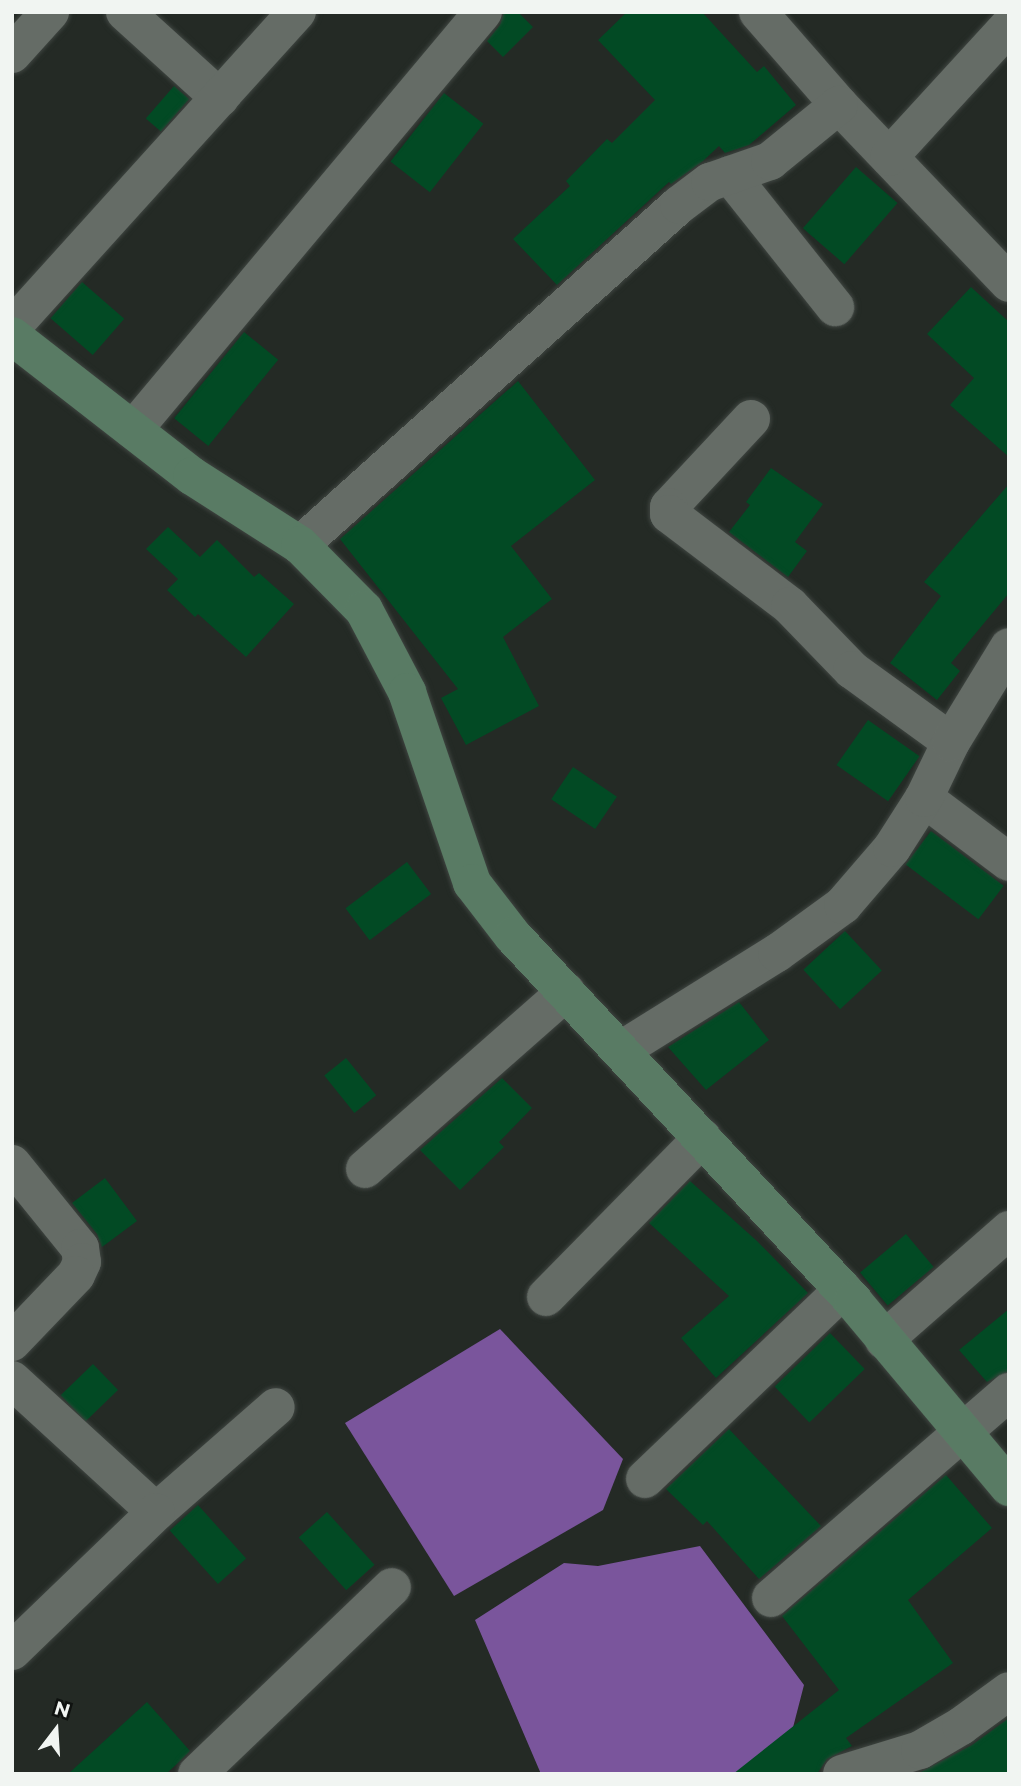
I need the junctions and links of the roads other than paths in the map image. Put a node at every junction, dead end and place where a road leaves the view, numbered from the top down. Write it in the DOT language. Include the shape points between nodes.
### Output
graph roads {
  1 [pos="50,12"];
  2 [pos="125,12"];
  3 [pos="297,12"];
  4 [pos="483,12"];
  5 [pos="768,16"];
  6 [pos="1009,26"];
  7 [pos="12,54"];
  8 [pos="220,98"];
  9 [pos="839,105"];
  10 [pos="889,157"];
  11 [pos="730,175"];
  12 [pos="1009,283"];
  13 [pos="835,307"];
  14 [pos="12,327"];
  15 [pos="12,336"];
  16 [pos="751,419"];
  17 [pos="133,430"];
  18 [pos="300,545"];
  19 [pos="1009,647"];
  20 [pos="950,742"];
  21 [pos="924,798"];
  22 [pos="1009,862"];
  23 [pos="566,992"];
  24 [pos="621,1050"];
  25 [pos="702,1138"];
  26 [pos="13,1166"];
  27 [pos="365,1168"];
  28 [pos="1009,1230"];
  29 [pos="843,1290"];
  30 [pos="545,1297"];
  31 [pos="884,1340"];
  32 [pos="12,1342"];
  33 [pos="12,1380"];
  34 [pos="1009,1392"];
  35 [pos="276,1407"];
  36 [pos="963,1433"];
  37 [pos="645,1479"];
  38 [pos="1009,1487"];
  39 [pos="156,1512"];
  40 [pos="392,1587"];
  41 [pos="771,1598"];
  42 [pos="12,1651"];
  43 [pos="1009,1691"];
  44 [pos="882,1767"];
  45 [pos="197,1774"];
  46 [pos="842,1774"];
  1 -- 7 [label="street"];
  2 -- 8 [label="street"];
  3 -- 8 [label="street"];
  4 -- 17 [label="street"];
  5 -- 9 [label="street"];
  6 -- 10 [label="street"];
  8 -- 14 [label="street"];
  9 -- 10 [label="street"];
  9 -- 11 [label="street" via="770,160"];
  10 -- 12 [label="street"];
  11 -- 13 [label="street"];
  11 -- 18 [label="street" via="710,182 679,205"];
  15 -- 17 [label="street"];
  16 -- 20 [label="street" via="668,507 669,514 790,606 852,670"];
  17 -- 18 [label="street" via="192,476"];
  18 -- 23 [label="street" via="364,610 407,691 472,883 513,936"];
  19 -- 20 [label="street"];
  20 -- 21 [label="street"];
  21 -- 22 [label="street"];
  21 -- 24 [label="street" via="892,848 843,905 777,953"];
  23 -- 24 [label="street"];
  23 -- 27 [label="street"];
  24 -- 25 [label="street"];
  25 -- 29 [label="street"];
  25 -- 30 [label="street"];
  26 -- 32 [label="street" via="80,1248 82,1262 76,1275"];
  28 -- 31 [label="street"];
  29 -- 31 [label="street"];
  29 -- 37 [label="street"];
  31 -- 36 [label="street"];
  33 -- 39 [label="street"];
  34 -- 36 [label="street"];
  35 -- 39 [label="street"];
  36 -- 38 [label="street"];
  36 -- 41 [label="street"];
  39 -- 42 [label="street"];
  40 -- 45 [label="street"];
  43 -- 44 [label="street" via="961,1726"];
  44 -- 46 [label="street"];
}
